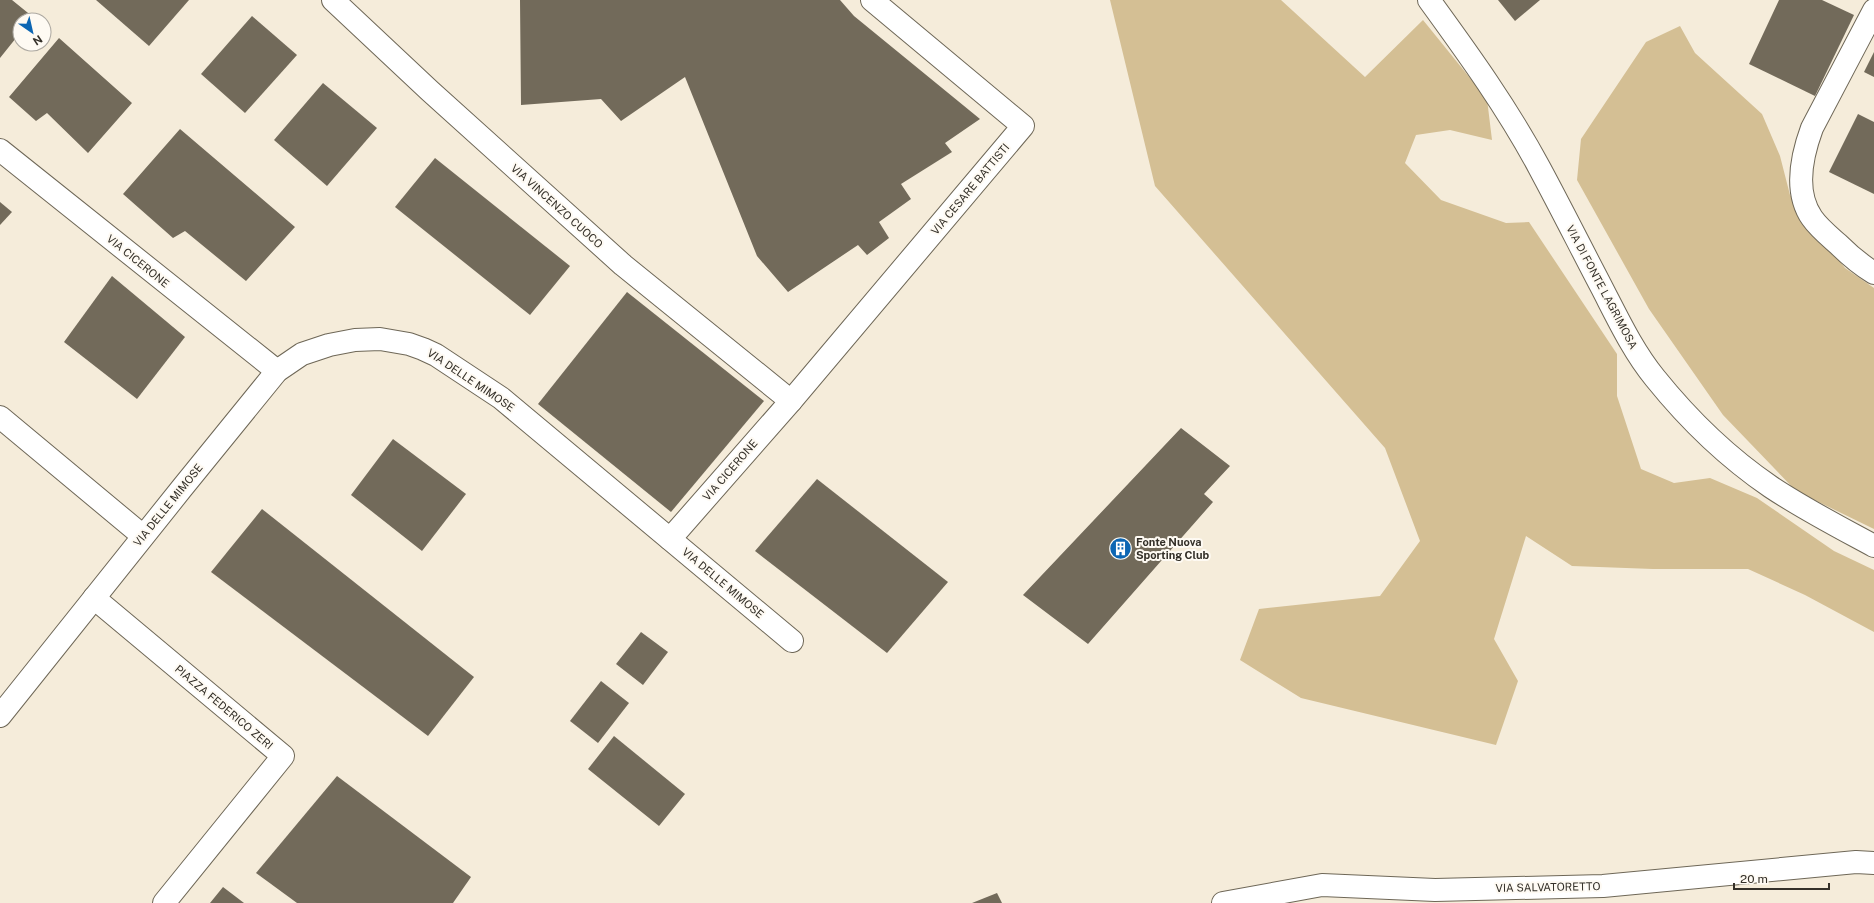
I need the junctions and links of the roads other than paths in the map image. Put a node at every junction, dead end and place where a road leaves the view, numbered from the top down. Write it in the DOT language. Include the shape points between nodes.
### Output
graph roads {
  1 [pos="333,0"];
  2 [pos="872,0"];
  3 [pos="1429,0"];
  4 [pos="1874,10"];
  5 [pos="0,150"];
  6 [pos="1874,273"];
  7 [pos="277,372"];
  8 [pos="791,401"];
  9 [pos="0,417"];
  10 [pos="143,536"];
  11 [pos="670,539"];
  12 [pos="1874,546"];
  13 [pos="94,598"];
  14 [pos="792,641"];
  15 [pos="0,716"];
  16 [pos="1874,863"];
  17 [pos="164,903"];
  18 [pos="1223,903"];
  1 -- 8 [label="street, VIA VINCENZO CUOCO" via="623,265"];
  2 -- 8 [label="street, VIA CESARE BATTISTI" via="1022,126"];
  3 -- 12 [label="street, VIA DI FONTE LAGRIMOSA" via="1480,70 1511,119 1631,343 1654,377 1688,415 1755,476 1816,515"];
  4 -- 6 [label="street" via="1812,128 1801,172 1804,196 1811,217 1852,257"];
  5 -- 7 [label="street, VIA CICERONE"];
  7 -- 10 [label="street, VIA DELLE MIMOSE"];
  7 -- 11 [label="street, VIA DELLE MIMOSE" via="302,354 342,342 380,339 402,342 436,354 501,398"];
  8 -- 11 [label="street, VIA CICERONE"];
  9 -- 10 [label="street"];
  10 -- 13 [label="street, VIA DELLE MIMOSE"];
  11 -- 14 [label="street, VIA DELLE MIMOSE"];
  13 -- 15 [label="street, VIA DELLE MIMOSE"];
  13 -- 17 [label="street, PIAZZA FEDERICO ZERI" via="283,756"];
  16 -- 18 [label="street, VIA SALVATORETTO" via="1856,862 1603,886 1435,890 1322,885"];
}
